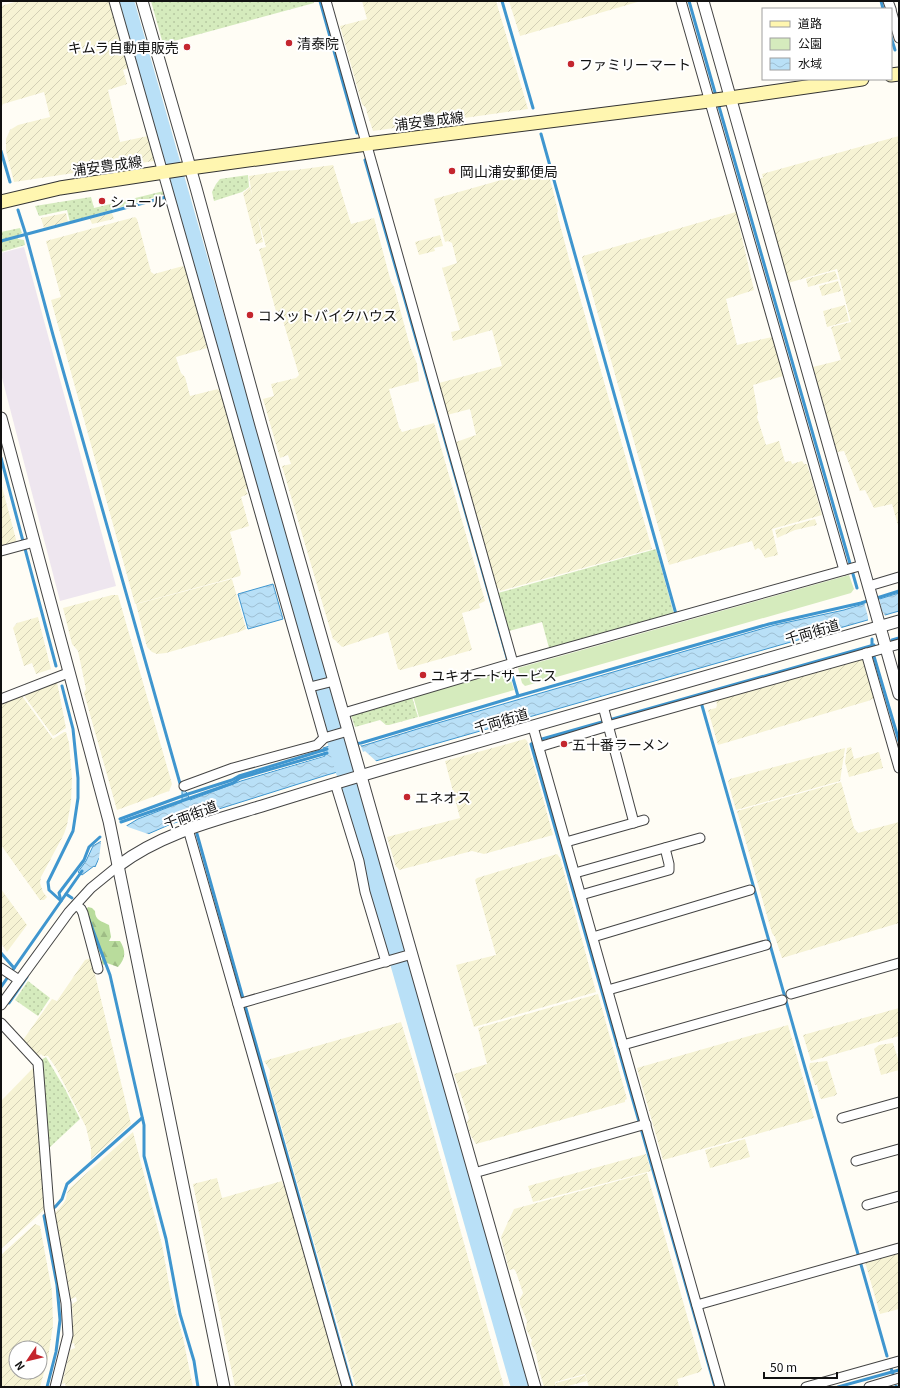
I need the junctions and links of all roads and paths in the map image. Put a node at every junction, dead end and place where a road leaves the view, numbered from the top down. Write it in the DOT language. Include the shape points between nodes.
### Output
graph roads {
  1 [pos="114,1"];
  2 [pos="142,1"];
  3 [pos="326,1"];
  4 [pos="681,1"];
  5 [pos="702,1"];
  6 [pos="892,14"];
  7 [pos="899,38"];
  8 [pos="855,80"];
  9 [pos="718,99"];
  10 [pos="367,144"];
  11 [pos="184,169"];
  12 [pos="164,172"];
  13 [pos="1,202"];
  14 [pos="1,418"];
  15 [pos="27,544"];
  16 [pos="1,551"];
  17 [pos="852,568"];
  18 [pos="899,577"];
  19 [pos="869,586"];
  20 [pos="899,621"];
  21 [pos="879,623"];
  22 [pos="899,644"];
  23 [pos="875,651"];
  24 [pos="510,664"];
  25 [pos="68,672"];
  26 [pos="331,682"];
  27 [pos="312,687"];
  28 [pos="899,694"];
  29 [pos="1,699"];
  30 [pos="603,706"];
  31 [pos="344,713"];
  32 [pos="607,723"];
  33 [pos="533,727"];
  34 [pos="346,734"];
  35 [pos="327,737"];
  36 [pos="539,747"];
  37 [pos="899,768"];
  38 [pos="360,771"];
  39 [pos="335,783"];
  40 [pos="184,786"];
  41 [pos="644,820"];
  42 [pos="634,823"];
  43 [pos="188,829"];
  44 [pos="700,838"];
  45 [pos="566,842"];
  46 [pos="665,848"];
  47 [pos="118,866"];
  48 [pos="575,873"];
  49 [pos="750,890"];
  50 [pos="581,895"];
  51 [pos="76,905"];
  52 [pos="593,937"];
  53 [pos="766,945"];
  54 [pos="399,958"];
  55 [pos="899,963"];
  56 [pos="2,967"];
  57 [pos="98,969"];
  58 [pos="17,979"];
  59 [pos="608,990"];
  60 [pos="790,994"];
  61 [pos="782,1000"];
  62 [pos="242,1003"];
  63 [pos="1,1005"];
  64 [pos="1,1023"];
  65 [pos="623,1044"];
  66 [pos="899,1102"];
  67 [pos="842,1118"];
  68 [pos="642,1125"];
  69 [pos="899,1149"];
  70 [pos="856,1161"];
  71 [pos="474,1173"];
  72 [pos="899,1196"];
  73 [pos="867,1205"];
  74 [pos="899,1248"];
  75 [pos="697,1305"];
  76 [pos="899,1361"];
  77 [pos="899,1378"];
  78 [pos="55,1387"];
  79 [pos="224,1387"];
  80 [pos="347,1387"];
  81 [pos="535,1387"];
  82 [pos="720,1387"];
  83 [pos="806,1387"];
  84 [pos="869,1387"];
  1 -- 12 [label="street"];
  2 -- 11 [label="street"];
  3 -- 10 [label="street"];
  4 -- 9 [label="street"];
  5 -- 9 [label="street"];
  6 -- 7 [label="street"];
  8 -- 9 [label="main road, 浦安豊成線"];
  9 -- 10 [label="main road, 浦安豊成線"];
  9 -- 17 [label="street"];
  9 -- 17 [label="street"];
  10 -- 11 [label="main road, 浦安豊成線"];
  10 -- 24 [label="street"];
  11 -- 12 [label="main road, 浦安豊成線"];
  11 -- 26 [label="street" via="261,425"];
  12 -- 13 [label="main road, 浦安豊成線" via="60,188"];
  12 -- 27 [label="street"];
  14 -- 15 [label="street"];
  15 -- 16 [label="street"];
  15 -- 25 [label="street"];
  17 -- 19 [label="street"];
  17 -- 24 [label="street"];
  18 -- 19 [label="street"];
  19 -- 21 [label="street"];
  20 -- 21 [label="street, 千両街道"];
  21 -- 23 [label="street"];
  21 -- 30 [label="street, 千両街道"];
  22 -- 23 [label="street"];
  23 -- 28 [label="street"];
  23 -- 32 [label="street" via="701,700"];
  23 -- 37 [label="street"];
  24 -- 31 [label="street"];
  25 -- 29 [label="street"];
  25 -- 47 [label="street" via="109,821"];
  26 -- 27 [label="street"];
  26 -- 31 [label="street"];
  27 -- 35 [label="street"];
  30 -- 32 [label="street"];
  30 -- 33 [label="street, 千両街道"];
  31 -- 34 [label="street"];
  32 -- 36 [label="street"];
  32 -- 42 [label="street"];
  33 -- 36 [label="street"];
  33 -- 38 [label="street, 千両街道"];
  34 -- 35 [label="street"];
  34 -- 38 [label="street"];
  35 -- 40 [label="street" via="317,744 233,768"];
  36 -- 45 [label="street"];
  38 -- 39 [label="street, 千両街道"];
  38 -- 54 [label="street"];
  39 -- 43 [label="street, 千両街道"];
  39 -- 54 [label="street" via="359,861 365,892"];
  41 -- 42 [label="street"];
  42 -- 45 [label="street"];
  43 -- 47 [label="street, 千両街道" via="148,847"];
  43 -- 62 [label="street"];
  44 -- 46 [label="street"];
  45 -- 48 [label="street"];
  46 -- 48 [label="street"];
  46 -- 50 [label="street" via="670,870"];
  47 -- 51 [label="street" via="91,888"];
  47 -- 79 [label="street"];
  48 -- 50 [label="street"];
  49 -- 52 [label="street"];
  50 -- 52 [label="street"];
  51 -- 57 [label="street" via="83,913"];
  51 -- 58 [label="street"];
  52 -- 59 [label="street"];
  53 -- 59 [label="street"];
  54 -- 62 [label="street"];
  54 -- 71 [label="street"];
  55 -- 60 [label="street"];
  56 -- 58 [label="street"];
  58 -- 63 [label="street"];
  59 -- 65 [label="street"];
  61 -- 65 [label="street"];
  62 -- 80 [label="street"];
  64 -- 78 [label="street" via="38,1063 50,1211 66,1302 68,1335"];
  65 -- 68 [label="street"];
  66 -- 67 [label="street"];
  68 -- 71 [label="street"];
  68 -- 75 [label="street"];
  69 -- 70 [label="street"];
  71 -- 81 [label="street"];
  72 -- 73 [label="street"];
  74 -- 75 [label="street"];
  75 -- 82 [label="street"];
  76 -- 83 [label="street"];
  77 -- 84 [label="street"];
}
